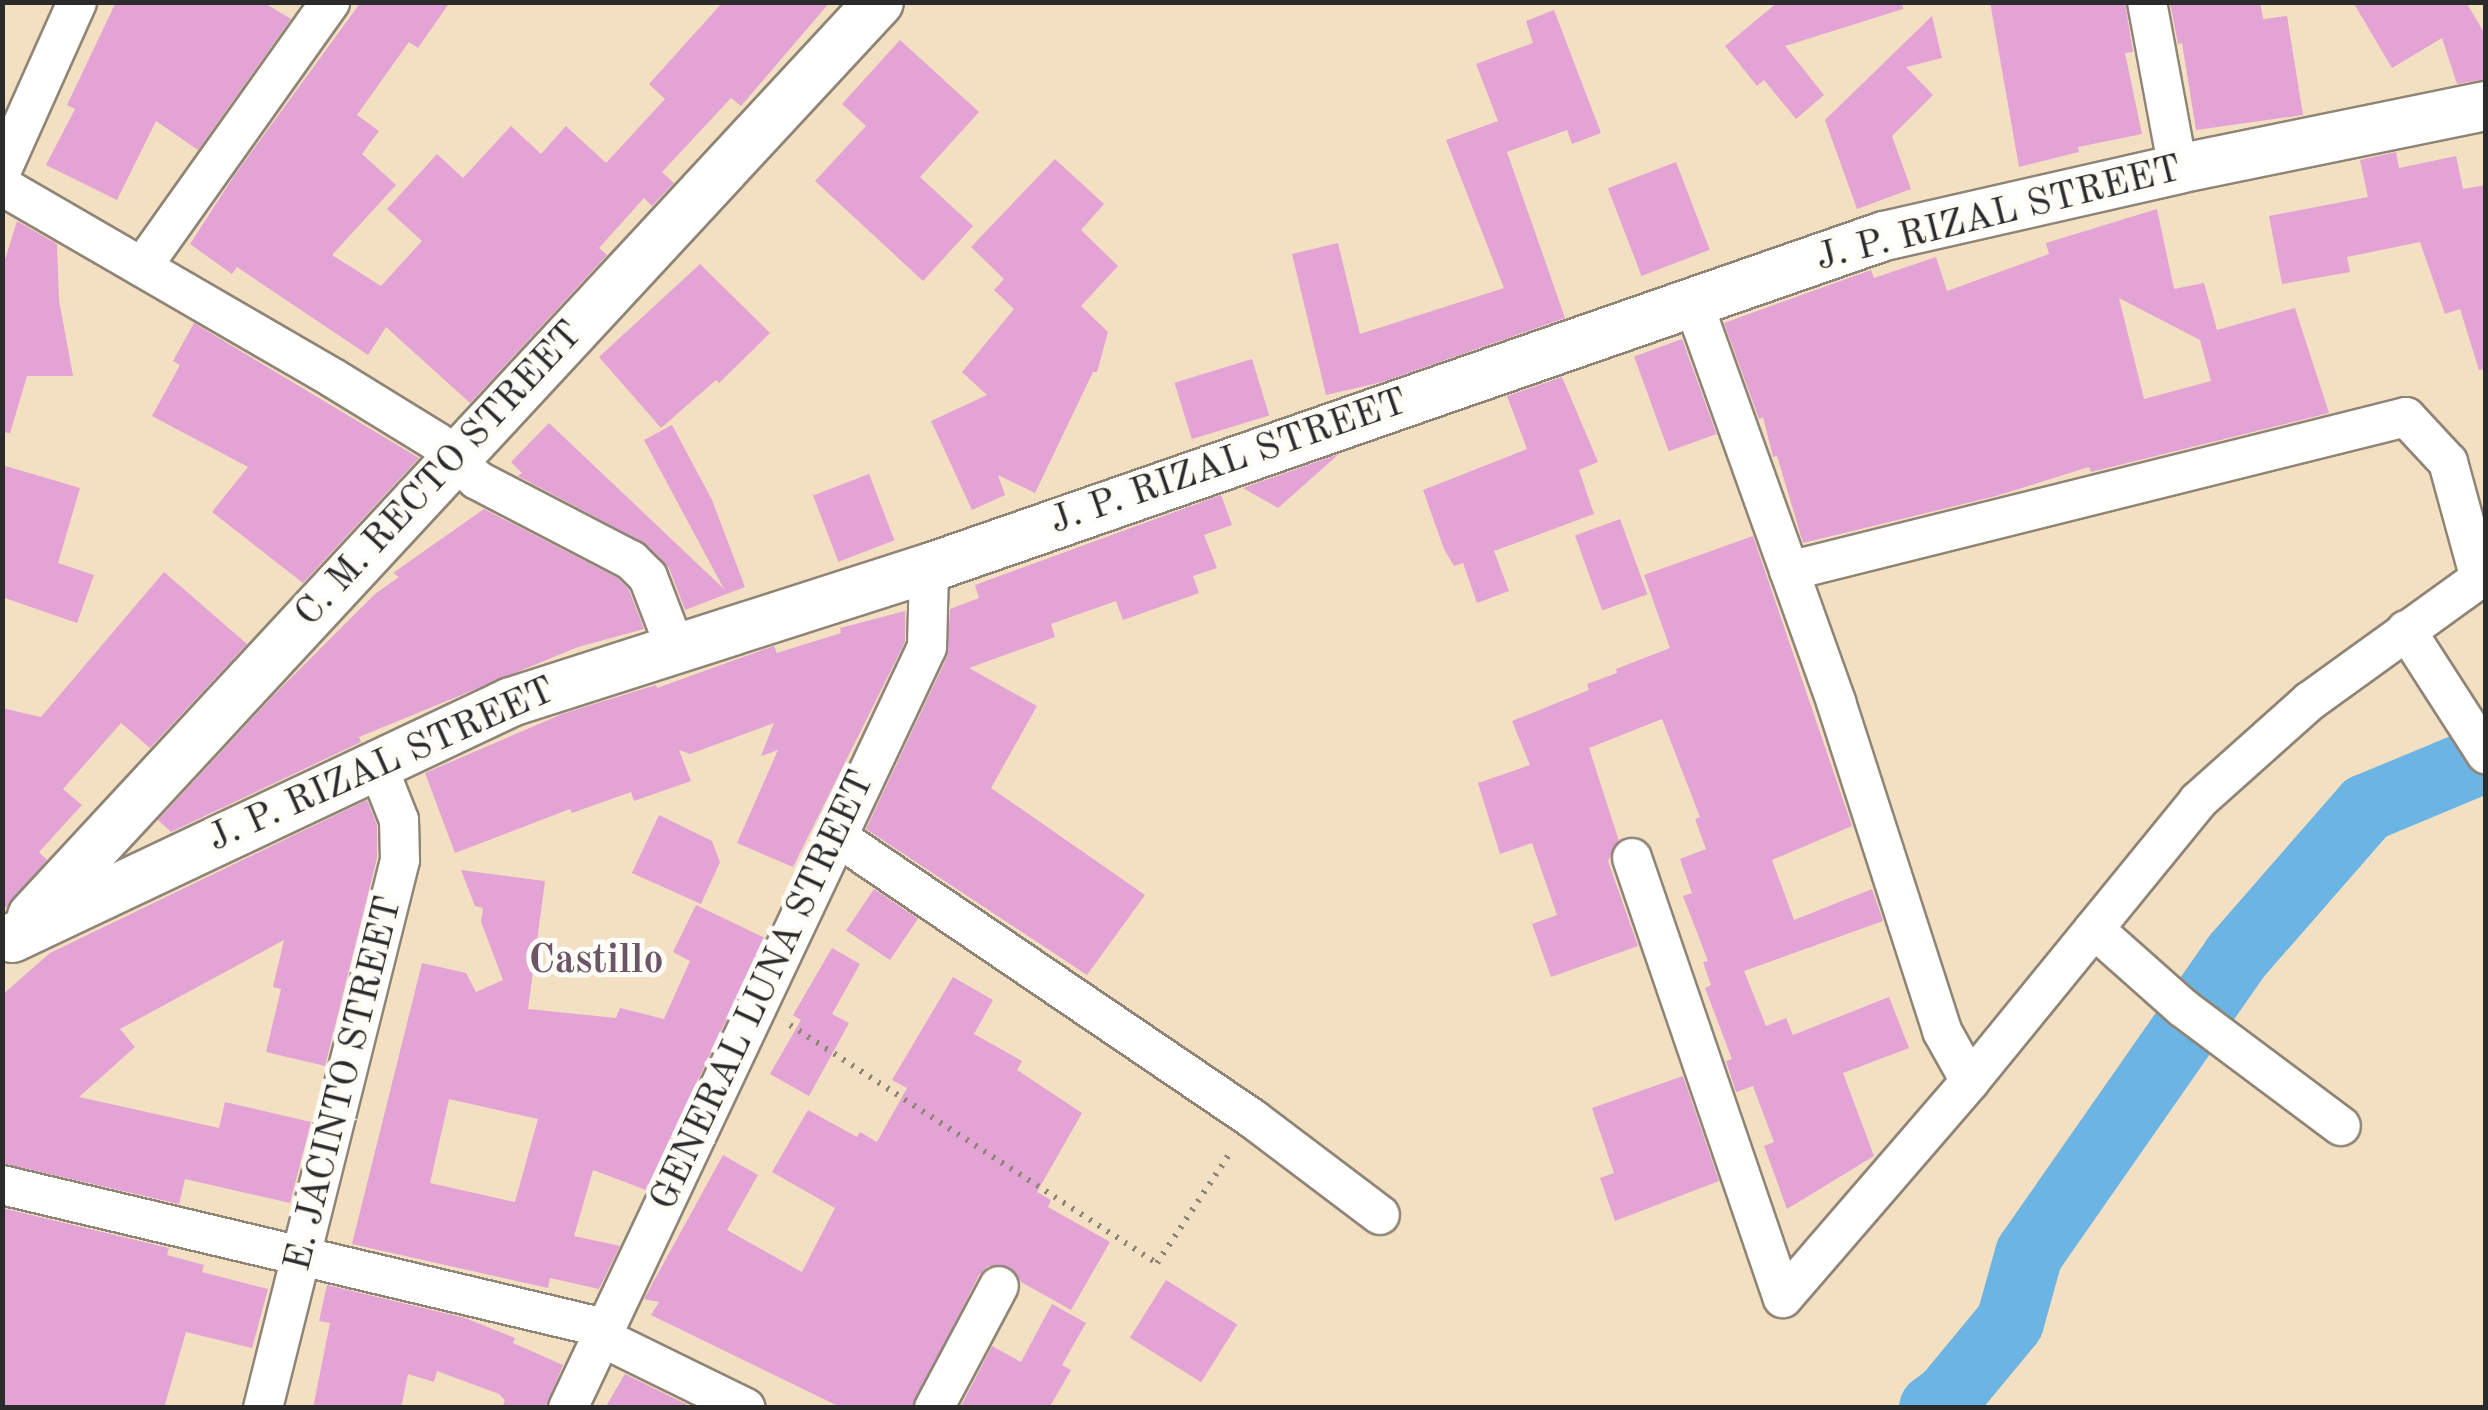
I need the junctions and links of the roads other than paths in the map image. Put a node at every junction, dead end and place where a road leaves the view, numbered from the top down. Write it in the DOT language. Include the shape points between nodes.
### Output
graph roads {
  1 [pos="77,2"];
  2 [pos="330,2"];
  3 [pos="879,2"];
  4 [pos="2148,2"];
  5 [pos="2486,106"];
  6 [pos="2178,169"];
  7 [pos="2,170"];
  8 [pos="2,186"];
  9 [pos="142,267"];
  10 [pos="1693,302"];
  11 [pos="456,458"];
  12 [pos="929,568"];
  13 [pos="1789,570"];
  14 [pos="2482,575"];
  15 [pos="2406,630"];
  16 [pos="676,650"];
  17 [pos="2481,747"];
  18 [pos="376,762"];
  19 [pos="839,838"];
  20 [pos="1632,858"];
  21 [pos="2094,929"];
  22 [pos="7,943"];
  23 [pos="1970,1081"];
  24 [pos="2340,1126"];
  25 [pos="2,1185"];
  26 [pos="1380,1215"];
  27 [pos="304,1254"];
  28 [pos="999,1286"];
  29 [pos="602,1332"];
  30 [pos="263,1408"];
  31 [pos="568,1408"];
  32 [pos="746,1408"];
  33 [pos="934,1408"];
  1 -- 7 [label="street"];
  2 -- 9 [label="street"];
  3 -- 11 [label="main road, C. M. RECTO STREET"];
  4 -- 6 [label="street"];
  5 -- 6 [label="main road, J. P. RIZAL STREET"];
  6 -- 10 [label="main road, J. P. RIZAL STREET" via="1884,236"];
  8 -- 9 [label="street"];
  9 -- 11 [label="street"];
  10 -- 12 [label="main road, J. P. RIZAL STREET"];
  10 -- 13 [label="street"];
  11 -- 16 [label="street" via="477,480 631,560 648,576"];
  11 -- 22 [label="main road, C. M. RECTO STREET"];
  12 -- 16 [label="main road, J. P. RIZAL STREET"];
  12 -- 19 [label="street, GENERAL LUNA STREET" via="927,647"];
  13 -- 14 [label="street" via="2406,417 2448,462"];
  13 -- 23 [label="street" via="1942,1032"];
  14 -- 15 [label="street"];
  15 -- 17 [label="street"];
  15 -- 21 [label="street" via="2310,701 2198,801"];
  16 -- 18 [label="main road, J. P. RIZAL STREET" via="511,702"];
  18 -- 22 [label="main road, J. P. RIZAL STREET"];
  18 -- 27 [label="street, E. JACINTO STREET" via="400,820 400,860"];
  19 -- 26 [label="street" via="1253,1119"];
  19 -- 29 [label="street, GENERAL LUNA STREET"];
  20 -- 23 [label="street" via="1784,1298"];
  21 -- 23 [label="street"];
  21 -- 24 [label="street" via="2183,1008"];
  25 -- 27 [label="street"];
  27 -- 29 [label="street"];
  27 -- 30 [label="street, E. JACINTO STREET"];
  28 -- 33 [label="street"];
  29 -- 31 [label="street, GENERAL LUNA STREET"];
  29 -- 32 [label="street"];
}
